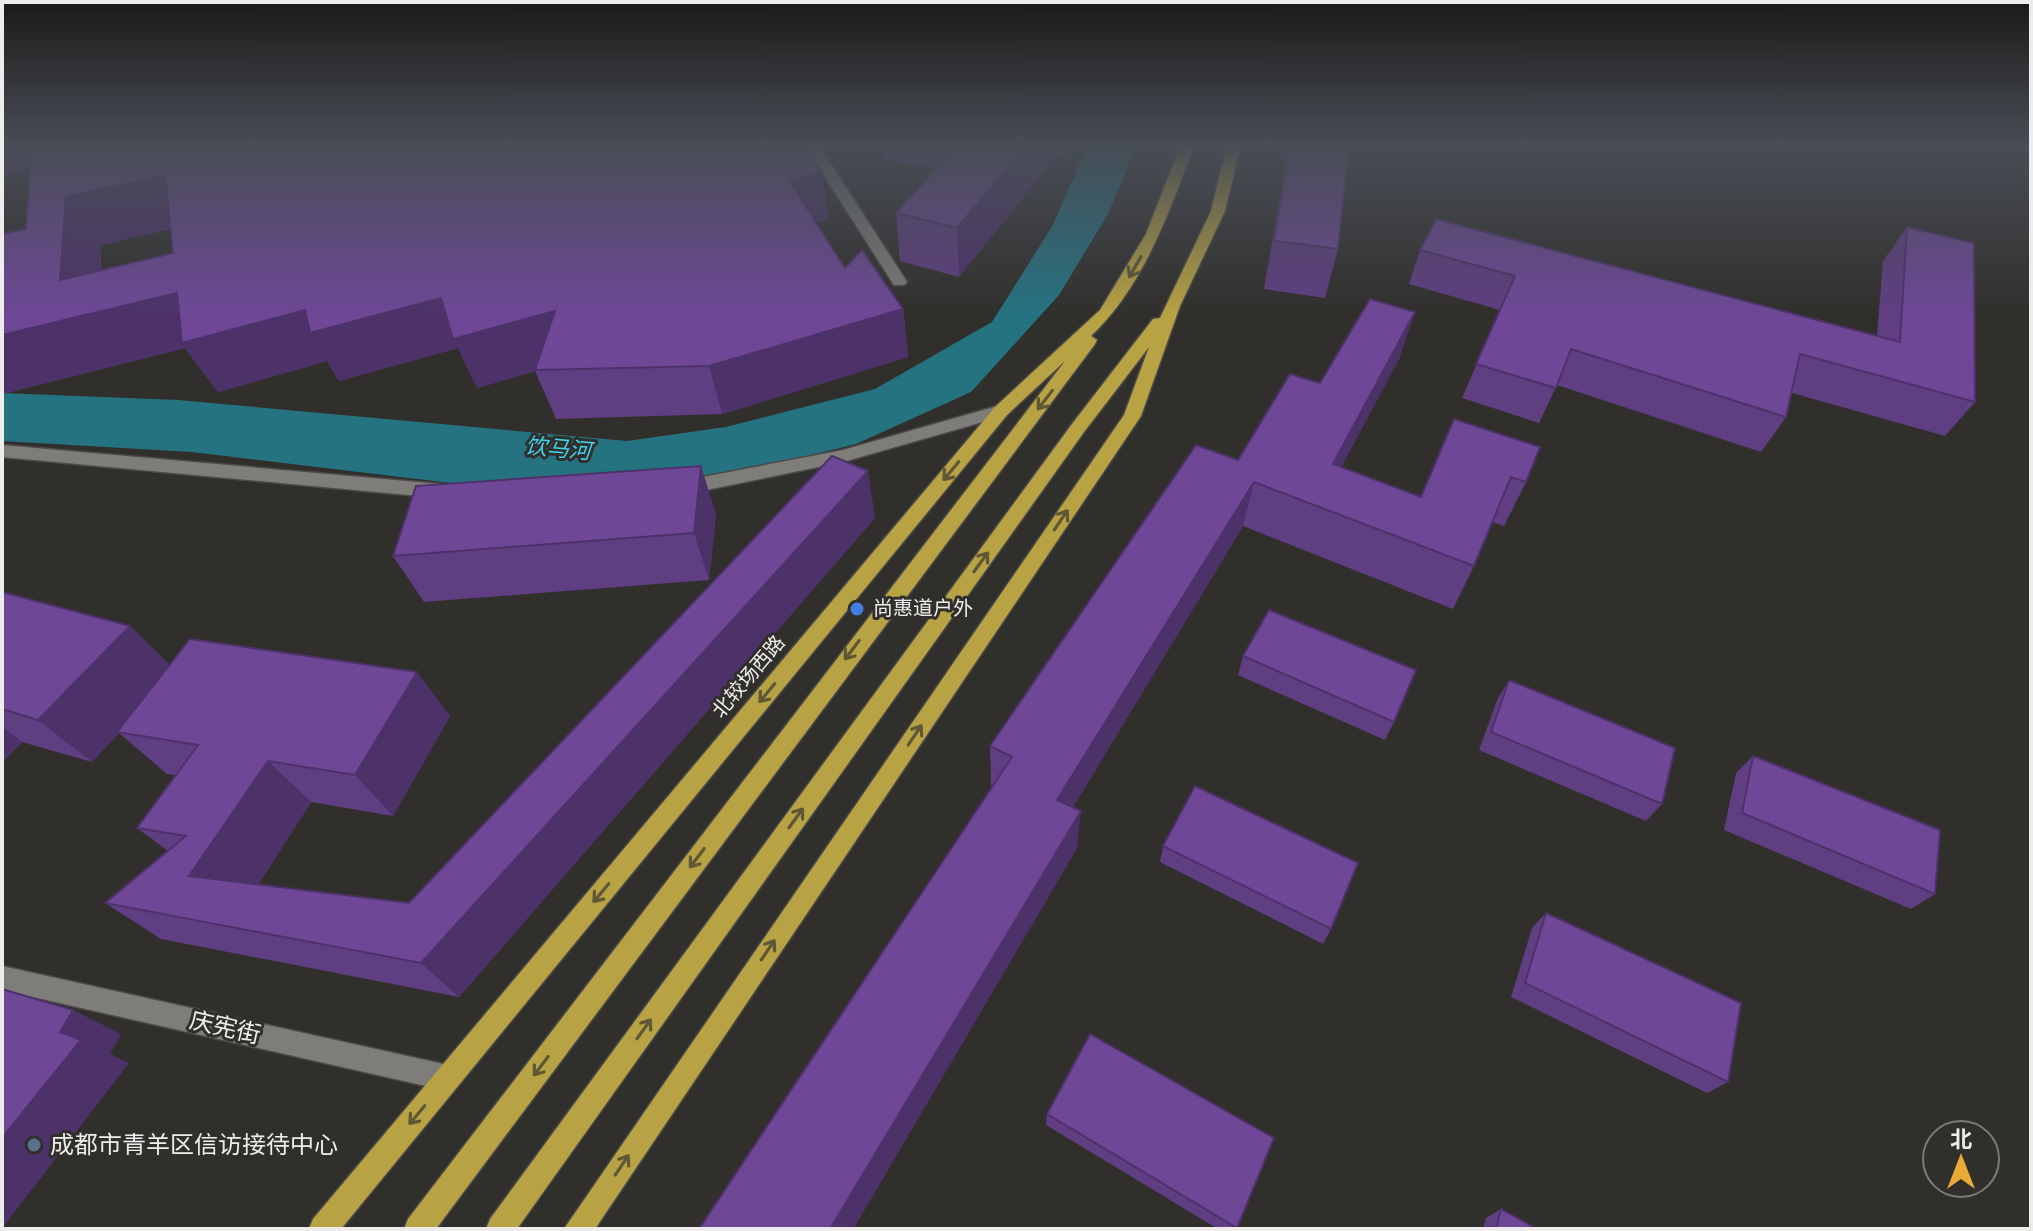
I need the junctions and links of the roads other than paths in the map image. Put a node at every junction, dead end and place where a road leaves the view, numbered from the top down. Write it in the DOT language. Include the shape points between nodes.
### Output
graph roads {
  1 [pos="848,201"];
  2 [pos="1166,201"];
  3 [pos="1220,201"];
  4 [pos="899,282"];
  5 [pos="1172,306"];
  6 [pos="1106,313"];
  7 [pos="1001,411"];
  8 [pos="2,451"];
  9 [pos="666,491"];
  10 [pos="465,493"];
  11 [pos="2,978"];
  12 [pos="448,1078"];
  13 [pos="323,1229"];
  14 [pos="418,1229"];
  15 [pos="500,1229"];
  16 [pos="578,1229"];
  1 -- 4 [label="street"];
  2 -- 6 [label="main road, 北较场西路, one-way" via="1153,234"];
  3 -- 5 [label="main road"];
  15 -- 5 [label="main road, one-way" via="1078,428"];
  16 -- 5 [label="main road, one-way" via="1132,416"];
  6 -- 7 [label="main road, 北较场西路"];
  6 -- 14 [label="main road, one-way" via="1072,366 952,517"];
  7 -- 9 [label="street" via="908,441"];
  7 -- 12 [label="main road, 北较场西路, one-way"];
  8 -- 10 [label="street"];
  11 -- 12 [label="street, 庆宪街"];
  12 -- 13 [label="main road, 北较场西路, one-way"];
}
